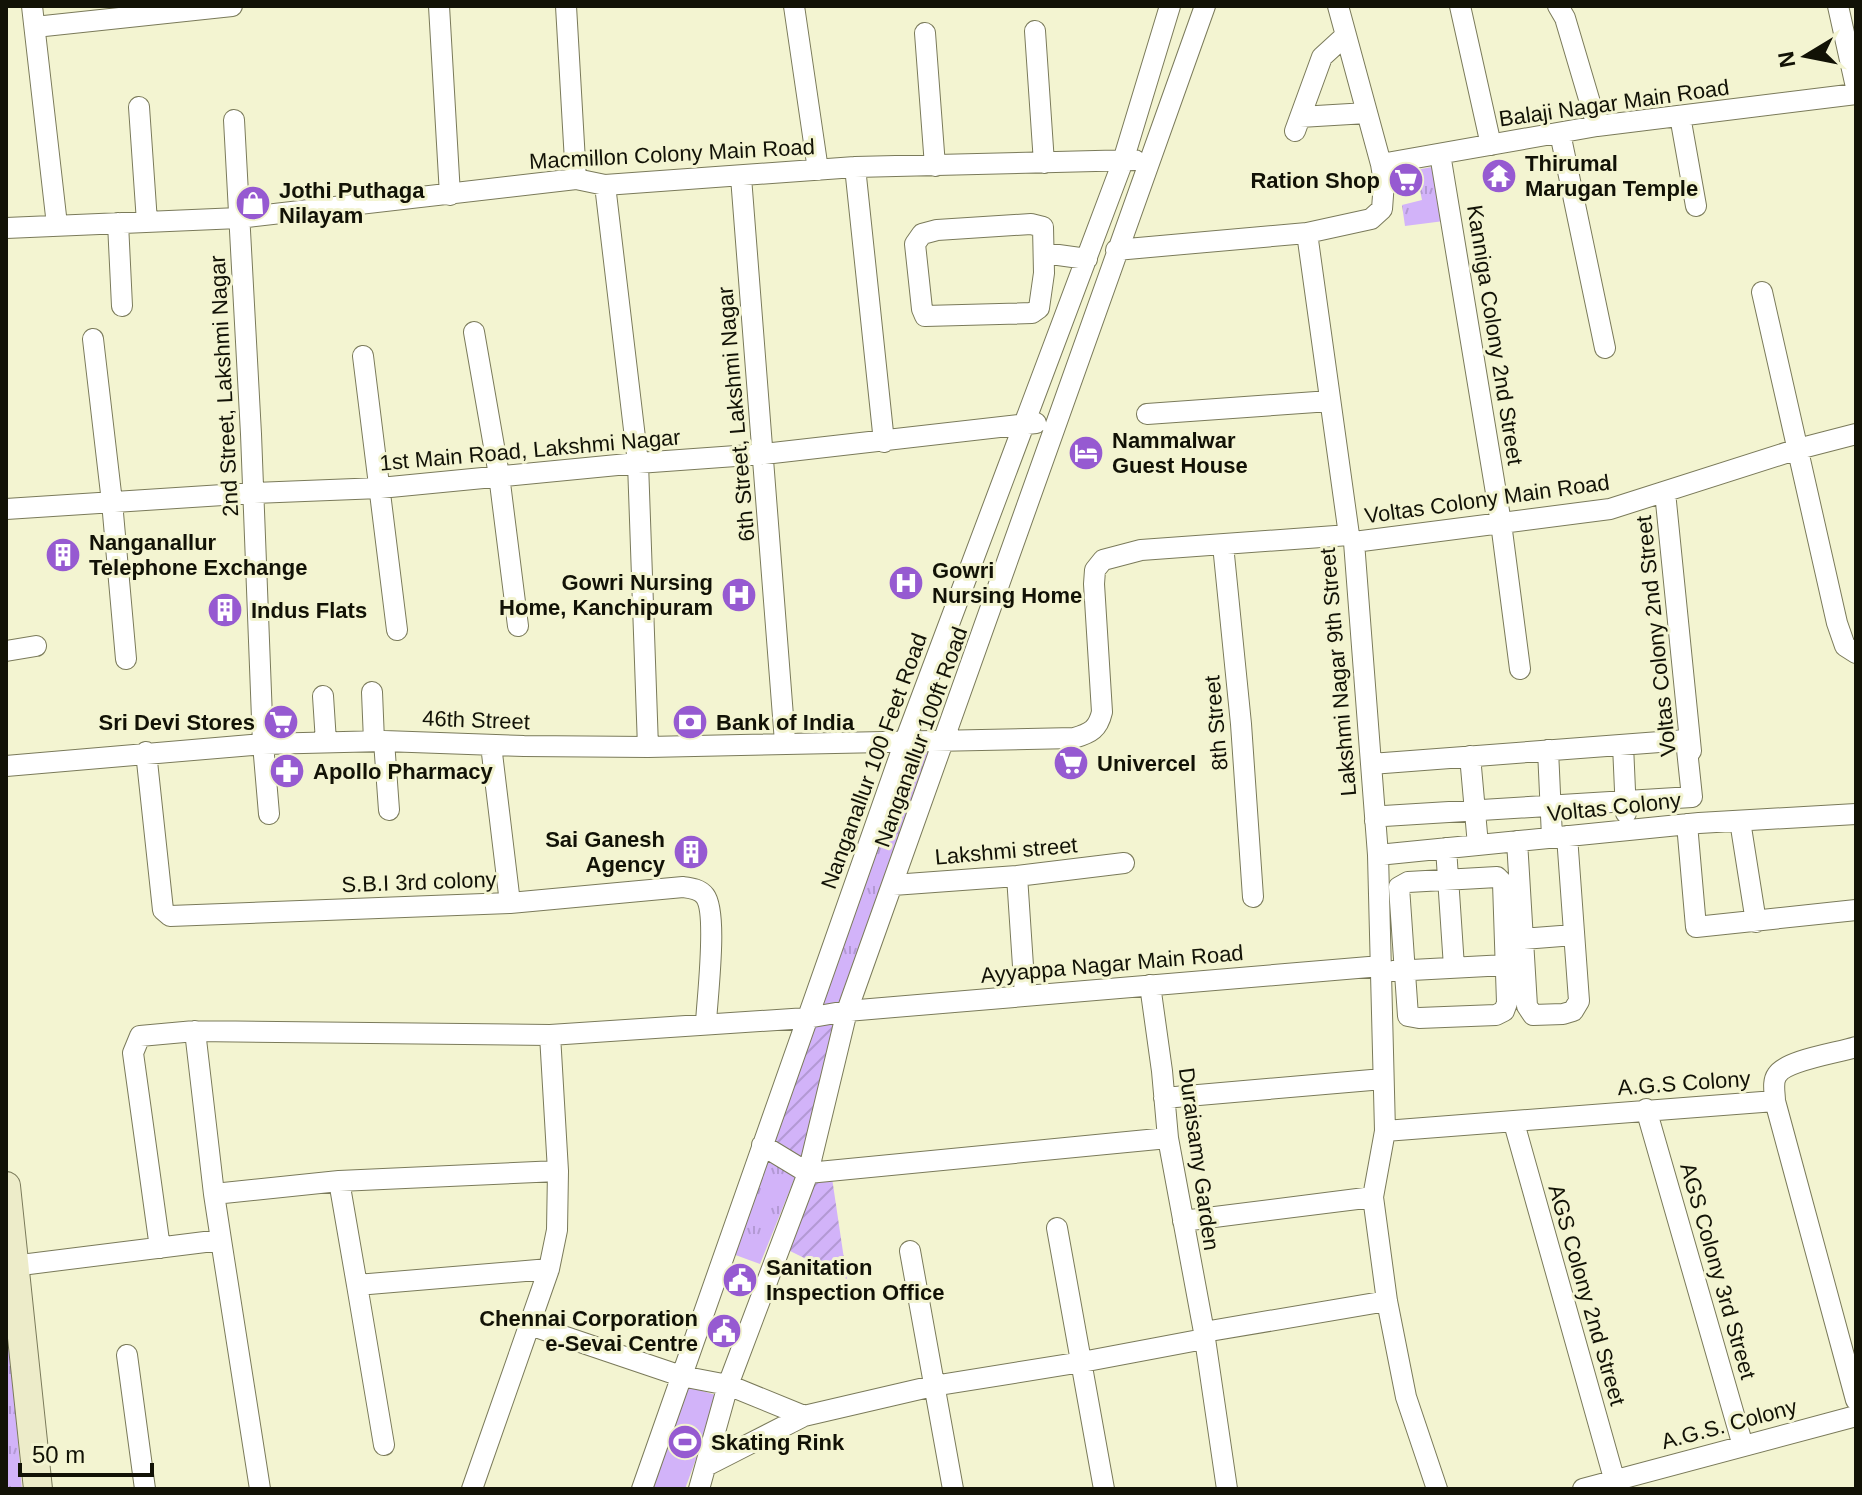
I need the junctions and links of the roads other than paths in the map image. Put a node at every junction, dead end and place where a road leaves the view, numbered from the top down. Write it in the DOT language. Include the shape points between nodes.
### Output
graph roads {
  1 [pos="232,6"];
  2 [pos="439,6"];
  3 [pos="566,6"];
  4 [pos="794,6"];
  5 [pos="1170,6"];
  6 [pos="1205,6"];
  7 [pos="1338,6"];
  8 [pos="1460,6"];
  9 [pos="1558,6"];
  10 [pos="1838,6"];
  11 [pos="34,16"];
  12 [pos="1035,31"];
  13 [pos="925,33"];
  14 [pos="1346,35"];
  15 [pos="1856,87"];
  16 [pos="1856,94"];
  17 [pos="139,107"];
  18 [pos="1367,113"];
  19 [pos="1680,116"];
  20 [pos="234,120"];
  21 [pos="1597,126"];
  22 [pos="1560,133"];
  23 [pos="1491,145"];
  24 [pos="1440,154"];
  25 [pos="1151,158"];
  26 [pos="1123,161"];
  27 [pos="1044,163"];
  28 [pos="1381,164"];
  29 [pos="935,166"];
  30 [pos="855,167"];
  31 [pos="818,170"];
  32 [pos="741,177"];
  33 [pos="576,179"];
  34 [pos="605,185"];
  35 [pos="450,195"];
  36 [pos="1696,206"];
  37 [pos="239,218"];
  38 [pos="147,222"];
  39 [pos="118,223"];
  40 [pos="57,225"];
  41 [pos="6,228"];
  42 [pos="1307,233"];
  43 [pos="1116,250"];
  44 [pos="1044,263"];
  45 [pos="1084,268"];
  46 [pos="1762,292"];
  47 [pos="122,306"];
  48 [pos="474,332"];
  49 [pos="93,339"];
  50 [pos="1605,348"];
  51 [pos="363,356"];
  52 [pos="1330,401"];
  53 [pos="1147,414"];
  54 [pos="1056,422"];
  55 [pos="1026,423"];
  56 [pos="1856,434"];
  57 [pos="884,442"];
  58 [pos="1798,449"];
  59 [pos="764,454"];
  60 [pos="638,463"];
  61 [pos="499,475"];
  62 [pos="380,488"];
  63 [pos="1665,492"];
  64 [pos="254,493"];
  65 [pos="112,502"];
  66 [pos="6,509"];
  67 [pos="1501,523"];
  68 [pos="1352,538"];
  69 [pos="1223,545"];
  70 [pos="518,626"];
  71 [pos="397,630"];
  72 [pos="36,646"];
  73 [pos="6,651"];
  74 [pos="1856,653"];
  75 [pos="126,659"];
  76 [pos="1520,669"];
  77 [pos="372,692"];
  78 [pos="323,696"];
  79 [pos="945,740"];
  80 [pos="379,741"];
  81 [pos="905,741"];
  82 [pos="326,742"];
  83 [pos="785,742"];
  84 [pos="263,744"];
  85 [pos="491,745"];
  86 [pos="1623,745"];
  87 [pos="648,747"];
  88 [pos="1548,750"];
  89 [pos="146,752"];
  90 [pos="1470,756"];
  91 [pos="1371,764"];
  92 [pos="6,766"];
  93 [pos="1626,801"];
  94 [pos="1551,806"];
  95 [pos="389,810"];
  96 [pos="1475,811"];
  97 [pos="269,814"];
  98 [pos="1856,814"];
  99 [pos="1375,821"];
  100 [pos="1740,821"];
  101 [pos="1693,823"];
  102 [pos="1627,830"];
  103 [pos="1560,837"];
  104 [pos="1517,841"];
  105 [pos="1478,845"];
  106 [pos="1446,848"];
  107 [pos="1378,855"];
  108 [pos="1124,863"];
  109 [pos="1017,876"];
  110 [pos="1449,880"];
  111 [pos="893,885"];
  112 [pos="1253,897"];
  113 [pos="510,903"];
  114 [pos="1856,910"];
  115 [pos="1756,922"];
  116 [pos="1574,935"];
  117 [pos="1522,939"];
  118 [pos="1506,965"];
  119 [pos="1454,967"];
  120 [pos="1381,968"];
  121 [pos="1404,970"];
  122 [pos="1150,985"];
  123 [pos="1025,996"];
  124 [pos="847,1011"];
  125 [pos="807,1018"];
  126 [pos="706,1023"];
  127 [pos="195,1031"];
  128 [pos="550,1035"];
  129 [pos="1856,1047"];
  130 [pos="1383,1079"];
  131 [pos="1164,1098"];
  132 [pos="1775,1101"];
  133 [pos="1646,1109"];
  134 [pos="1514,1123"];
  135 [pos="1385,1131"];
  136 [pos="1168,1138"];
  137 [pos="762,1145"];
  138 [pos="558,1171"];
  139 [pos="808,1173"];
  140 [pos="339,1181"];
  141 [pos="6,1186"];
  142 [pos="214,1194"];
  143 [pos="1373,1197"];
  144 [pos="1183,1221"];
  145 [pos="1057,1228"];
  146 [pos="221,1240"];
  147 [pos="160,1248"];
  148 [pos="910,1251"];
  149 [pos="13,1266"];
  150 [pos="549,1269"];
  151 [pos="357,1285"];
  152 [pos="1387,1301"];
  153 [pos="530,1325"];
  154 [pos="13,1326"];
  155 [pos="1204,1336"];
  156 [pos="127,1355"];
  157 [pos="1082,1362"];
  158 [pos="681,1376"];
  159 [pos="728,1385"];
  160 [pos="933,1386"];
  161 [pos="1856,1400"];
  162 [pos="804,1416"];
  163 [pos="1856,1416"];
  164 [pos="384,1445"];
  165 [pos="1743,1446"];
  166 [pos="706,1466"];
  167 [pos="1616,1484"];
  168 [pos="38,1489"];
  169 [pos="145,1489"];
  170 [pos="260,1489"];
  171 [pos="472,1489"];
  172 [pos="642,1489"];
  173 [pos="699,1489"];
  174 [pos="953,1489"];
  175 [pos="1104,1489"];
  176 [pos="1227,1489"];
  177 [pos="1437,1489"];
  178 [pos="1583,1489"];
  1 -- 11 [label="street"];
  2 -- 35 [label="street"];
  3 -- 33 [label="street"];
  4 -- 31 [label="street"];
  5 -- 26 [label="street, Nanganallur 100 Feet Road"];
  6 -- 25 [label="street, Nanganallur 100ft Road"];
  7 -- 14 [label="street"];
  8 -- 23 [label="street"];
  9 -- 21 [label="street"];
  10 -- 15 [label="street"];
  11 -- 40 [label="street"];
  12 -- 27 [label="street"];
  13 -- 29 [label="street"];
  14 -- 18 [label="street"];
  14 -- 18 [label="street" via="1322,57 1298,124"];
  16 -- 19 [label="street, Balaji Nagar Main Road"];
  17 -- 38 [label="street"];
  18 -- 28 [label="street"];
  19 -- 21 [label="street, Balaji Nagar Main Road"];
  19 -- 36 [label="street"];
  20 -- 37 [label="street, 2nd Street, Lakshmi Nagar"];
  21 -- 22 [label="street, Balaji Nagar Main Road"];
  22 -- 23 [label="street, Balaji Nagar Main Road"];
  22 -- 50 [label="street"];
  23 -- 24 [label="street, Balaji Nagar Main Road"];
  24 -- 28 [label="street, Balaji Nagar Main Road"];
  24 -- 67 [label="street, Kanniga Colony 2nd Street"];
  25 -- 26 [label="street, Macmillon Colony Main Road"];
  25 -- 43 [label="street, Nanganallur 100ft Road"];
  26 -- 27 [label="street, Macmillon Colony Main Road"];
  26 -- 45 [label="street, Nanganallur 100 Feet Road"];
  27 -- 29 [label="street, Macmillon Colony Main Road"];
  28 -- 42 [label="street" via="1382,209 1371,219"];
  29 -- 30 [label="street, Macmillon Colony Main Road"];
  30 -- 31 [label="street, Macmillon Colony Main Road"];
  30 -- 57 [label="street"];
  31 -- 32 [label="street, Macmillon Colony Main Road"];
  32 -- 34 [label="street, Macmillon Colony Main Road"];
  32 -- 59 [label="street, 6th Street, Lakshmi Nagar"];
  33 -- 34 [label="street, Macmillon Colony Main Road"];
  33 -- 35 [label="street, Macmillon Colony Main Road"];
  34 -- 60 [label="street"];
  35 -- 37 [label="street, Macmillon Colony Main Road"];
  37 -- 38 [label="street, Macmillon Colony Main Road"];
  37 -- 64 [label="street, 2nd Street, Lakshmi Nagar"];
  38 -- 39 [label="street, Macmillon Colony Main Road"];
  39 -- 40 [label="street, Macmillon Colony Main Road"];
  39 -- 47 [label="street"];
  40 -- 41 [label="street, Macmillon Colony Main Road"];
  42 -- 43 [label="street"];
  42 -- 52 [label="street, Lakshmi Nagar 9th Street"];
  43 -- 54 [label="street, Nanganallur 100ft Road"];
  44 -- 44 [label="street" via="1039,308 1032,313 925,316 915,244 922,234 937,230 1031,224 1043,227"];
  44 -- 45 [label="street"];
  45 -- 55 [label="street, Nanganallur 100 Feet Road"];
  46 -- 58 [label="street"];
  48 -- 61 [label="street"];
  49 -- 65 [label="street"];
  51 -- 62 [label="street"];
  52 -- 53 [label="street"];
  52 -- 68 [label="street, Lakshmi Nagar 9th Street"];
  54 -- 55 [label="street, 1st Main Road, Lakshmi Nagar"];
  54 -- 79 [label="street, Nanganallur 100ft Road"];
  55 -- 57 [label="street, 1st Main Road, Lakshmi Nagar"];
  55 -- 81 [label="street, Nanganallur 100 Feet Road"];
  56 -- 58 [label="street, Voltas Colony Main Road"];
  57 -- 59 [label="street, 1st Main Road, Lakshmi Nagar"];
  58 -- 63 [label="street, Voltas Colony Main Road"];
  58 -- 74 [label="street" via="1837,623 1845,646"];
  59 -- 60 [label="street, 1st Main Road, Lakshmi Nagar"];
  59 -- 83 [label="street, 6th Street, Lakshmi Nagar"];
  60 -- 61 [label="street, 1st Main Road, Lakshmi Nagar"];
  60 -- 87 [label="street"];
  61 -- 62 [label="street, 1st Main Road, Lakshmi Nagar"];
  61 -- 70 [label="street"];
  62 -- 64 [label="street, 1st Main Road, Lakshmi Nagar"];
  62 -- 71 [label="street"];
  63 -- 67 [label="street, Voltas Colony Main Road" via="1610,509"];
  63 -- 101 [label="street, Voltas Colony 2nd Street"];
  64 -- 65 [label="street, 1st Main Road, Lakshmi Nagar"];
  64 -- 84 [label="street, 2nd Street, Lakshmi Nagar"];
  65 -- 66 [label="street, 1st Main Road, Lakshmi Nagar"];
  65 -- 75 [label="street"];
  67 -- 68 [label="street, Voltas Colony Main Road"];
  67 -- 76 [label="street"];
  68 -- 69 [label="street, Voltas Colony Main Road"];
  68 -- 91 [label="street, Lakshmi Nagar 9th Street"];
  69 -- 79 [label="street, 46th Street" via="1118,554 1095,570 1102,712 1099,725 1089,733 1074,738"];
  69 -- 112 [label="street, 8th Street"];
  72 -- 73 [label="street"];
  77 -- 80 [label="street"];
  78 -- 82 [label="street"];
  79 -- 81 [label="street, 46th Street"];
  79 -- 111 [label="street, Nanganallur 100ft Road"];
  80 -- 82 [label="street, 46th Street"];
  80 -- 85 [label="street, 46th Street"];
  80 -- 95 [label="street"];
  81 -- 83 [label="street, 46th Street"];
  81 -- 125 [label="street, Nanganallur 100 Feet Road"];
  82 -- 84 [label="street, 46th Street"];
  83 -- 87 [label="street, 46th Street"];
  84 -- 89 [label="street, 46th Street"];
  84 -- 97 [label="street, 2nd Street, Lakshmi Nagar"];
  85 -- 87 [label="street, 46th Street"];
  85 -- 113 [label="street"];
  86 -- 88 [label="street"];
  86 -- 93 [label="street"];
  86 -- 93 [label="street" via="1686,740 1692,797"];
  88 -- 90 [label="street"];
  88 -- 94 [label="street"];
  89 -- 92 [label="street, 46th Street"];
  89 -- 113 [label="street, S.B.I 3rd colony" via="163,910 170,916"];
  90 -- 91 [label="street"];
  90 -- 96 [label="street"];
  91 -- 99 [label="street, Lakshmi Nagar 9th Street"];
  93 -- 94 [label="street"];
  93 -- 102 [label="street"];
  94 -- 96 [label="street"];
  94 -- 103 [label="street"];
  96 -- 99 [label="street" via="1384,816"];
  96 -- 105 [label="street"];
  98 -- 100 [label="street, Voltas Colony"];
  99 -- 107 [label="street, Lakshmi Nagar 9th Street"];
  100 -- 101 [label="street, Voltas Colony"];
  100 -- 115 [label="street"];
  101 -- 102 [label="street, Voltas Colony"];
  101 -- 115 [label="street, Voltas Colony 2nd Street" via="1696,927"];
  102 -- 103 [label="street, Voltas Colony"];
  103 -- 104 [label="street, Voltas Colony"];
  103 -- 116 [label="street"];
  104 -- 105 [label="street, Voltas Colony"];
  104 -- 117 [label="street"];
  105 -- 106 [label="street, Voltas Colony"];
  106 -- 107 [label="street, Voltas Colony"];
  106 -- 110 [label="street"];
  107 -- 120 [label="street, Lakshmi Nagar 9th Street"];
  108 -- 109 [label="street, Lakshmi street"];
  109 -- 111 [label="street, Lakshmi street"];
  109 -- 123 [label="street"];
  110 -- 118 [label="street" via="1497,877 1503,883"];
  110 -- 119 [label="street"];
  110 -- 121 [label="street" via="1399,887"];
  111 -- 124 [label="street, Nanganallur 100ft Road"];
  113 -- 126 [label="street, S.B.I 3rd colony" via="697,889 712,918"];
  114 -- 115 [label="street"];
  116 -- 117 [label="street"];
  116 -- 117 [label="street" via="1579,1001 1563,1014 1533,1015 1527,1006"];
  118 -- 119 [label="street, Ayyappa Nagar Main Road"];
  118 -- 121 [label="street" via="1507,1003 1496,1015 1408,1016"];
  119 -- 121 [label="street, Ayyappa Nagar Main Road"];
  120 -- 121 [label="street, Ayyappa Nagar Main Road"];
  120 -- 122 [label="street, Ayyappa Nagar Main Road"];
  120 -- 130 [label="street, Lakshmi Nagar 9th Street"];
  122 -- 123 [label="street, Ayyappa Nagar Main Road"];
  122 -- 131 [label="street, Duraisamy Garden"];
  123 -- 124 [label="street, Ayyappa Nagar Main Road"];
  124 -- 125 [label="street, Ayyappa Nagar Main Road"];
  124 -- 139 [label="street, Nanganallur 100ft Road"];
  125 -- 126 [label="street, Ayyappa Nagar Main Road"];
  125 -- 137 [label="street, Nanganallur 100 Feet Road"];
  126 -- 128 [label="street, Ayyappa Nagar Main Road"];
  127 -- 128 [label="street, Ayyappa Nagar Main Road"];
  127 -- 142 [label="street"];
  127 -- 147 [label="street, Ayyappa Nagar Main Road" via="140,1036 133,1053"];
  128 -- 138 [label="street"];
  129 -- 132 [label="street" via="1779,1072 1774,1078"];
  130 -- 131 [label="street"];
  130 -- 135 [label="street, Lakshmi Nagar 9th Street"];
  131 -- 136 [label="street, Duraisamy Garden"];
  132 -- 133 [label="street, A.G.S Colony"];
  132 -- 161 [label="street, A.G.S Colony"];
  133 -- 134 [label="street, A.G.S Colony"];
  133 -- 165 [label="street, AGS Colony 3rd Street"];
  134 -- 135 [label="street, A.G.S Colony"];
  134 -- 167 [label="street, AGS Colony 2nd Street"];
  135 -- 143 [label="street, Lakshmi Nagar 9th Street"];
  136 -- 139 [label="street"];
  136 -- 144 [label="street, Duraisamy Garden"];
  137 -- 139 [label="street"];
  137 -- 158 [label="street, Nanganallur 100 Feet Road"];
  138 -- 140 [label="street"];
  138 -- 150 [label="street" via="557,1230"];
  139 -- 159 [label="street, Nanganallur 100ft Road"];
  140 -- 142 [label="street"];
  140 -- 151 [label="street"];
  141 -- 149 [label="street"];
  142 -- 146 [label="street"];
  143 -- 144 [label="street"];
  143 -- 152 [label="street, Lakshmi Nagar 9th Street"];
  144 -- 155 [label="street, Duraisamy Garden"];
  145 -- 157 [label="street"];
  146 -- 147 [label="street"];
  146 -- 170 [label="street"];
  147 -- 149 [label="street"];
  148 -- 160 [label="street"];
  149 -- 154 [label="street"];
  150 -- 151 [label="street"];
  150 -- 153 [label="street"];
  151 -- 164 [label="street"];
  152 -- 155 [label="street"];
  152 -- 177 [label="street, Lakshmi Nagar 9th Street" via="1406,1397"];
  153 -- 158 [label="street"];
  153 -- 171 [label="street"];
  154 -- 168 [label="street" via="31,1401"];
  155 -- 157 [label="street"];
  155 -- 176 [label="street, Duraisamy Garden"];
  156 -- 169 [label="street"];
  157 -- 160 [label="street"];
  157 -- 175 [label="street"];
  158 -- 159 [label="street"];
  158 -- 172 [label="street, Nanganallur 100 Feet Road"];
  159 -- 162 [label="street"];
  159 -- 166 [label="street, Nanganallur 100ft Road"];
  160 -- 162 [label="street"];
  160 -- 174 [label="street"];
  162 -- 166 [label="street"];
  163 -- 165 [label="street, A.G.S. Colony"];
  165 -- 167 [label="street, A.G.S. Colony"];
  166 -- 173 [label="street, Nanganallur 100ft Road"];
  167 -- 178 [label="street, A.G.S. Colony"];
}
